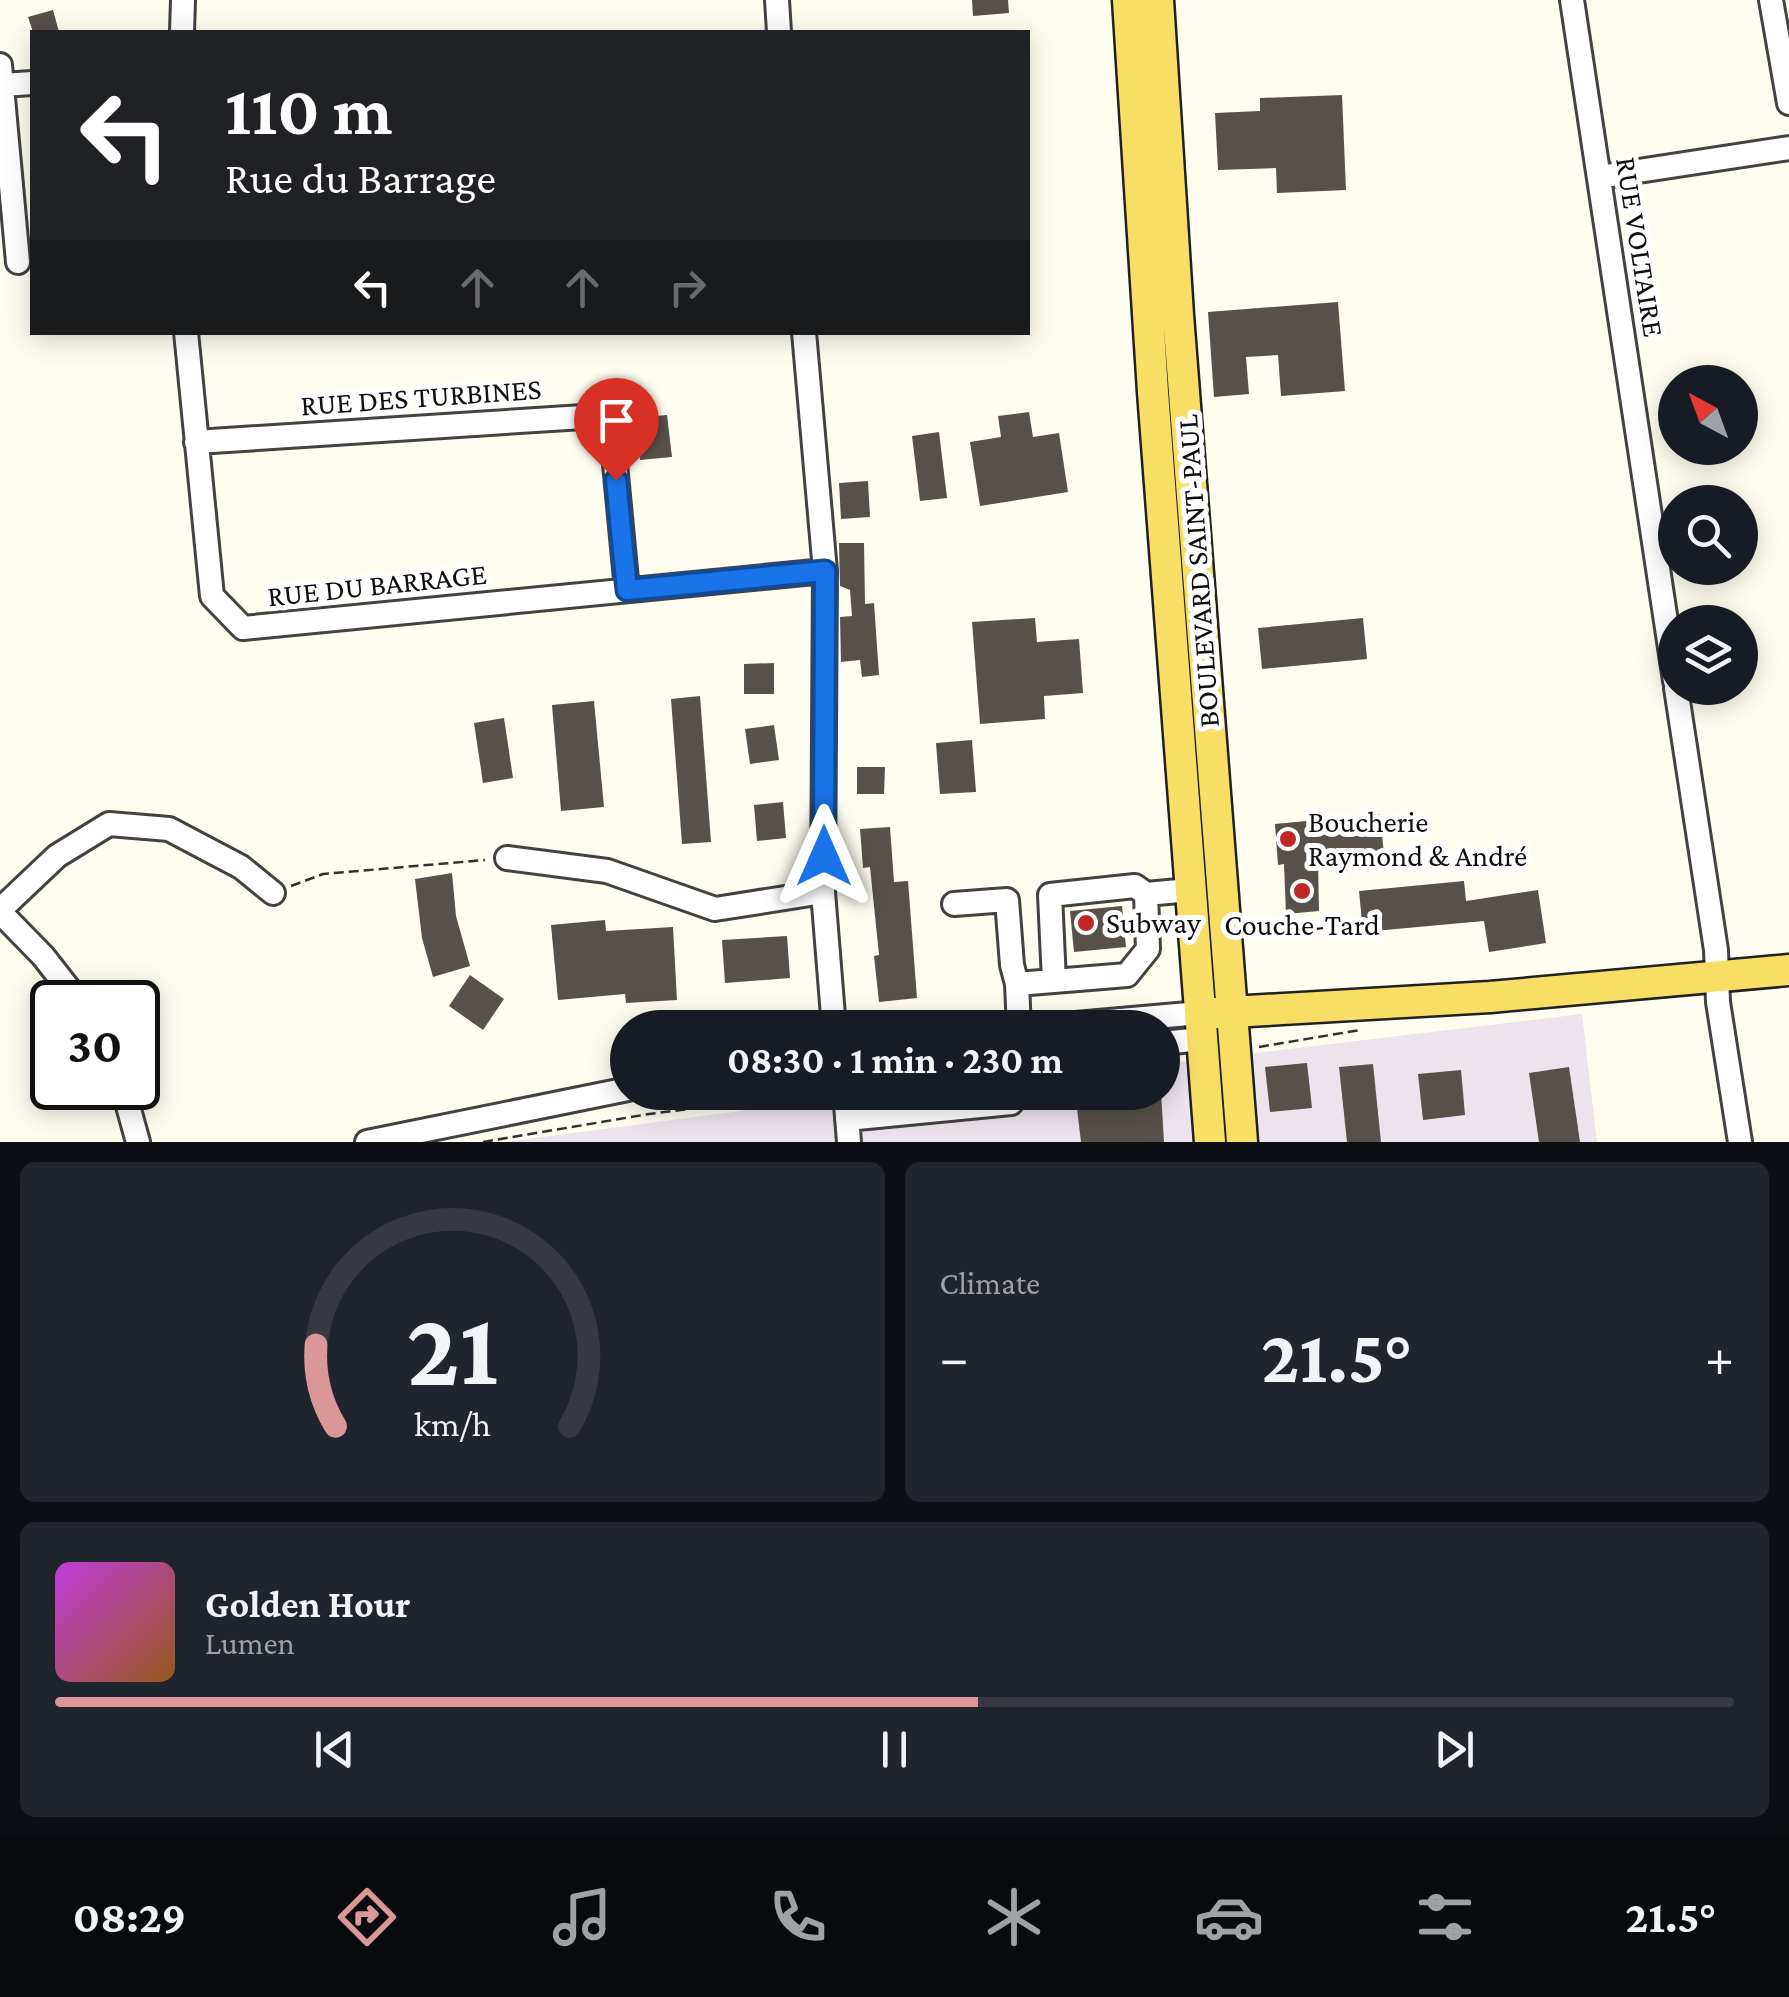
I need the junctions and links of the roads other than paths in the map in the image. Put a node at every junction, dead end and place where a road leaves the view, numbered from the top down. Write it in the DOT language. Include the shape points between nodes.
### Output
graph roads {
  1 [pos="183,0"];
  2 [pos="777,0"];
  3 [pos="1128,0"];
  4 [pos="1158,0"];
  5 [pos="1572,0"];
  6 [pos="1770,0"];
  7 [pos="182,30"];
  8 [pos="779,30"];
  9 [pos="2,75"];
  10 [pos="30,82"];
  11 [pos="1789,103"];
  12 [pos="1789,148"];
  13 [pos="1599,178"];
  14 [pos="17,264"];
  15 [pos="186,335"];
  16 [pos="804,335"];
  17 [pos="196,442"];
  18 [pos="825,571"];
  19 [pos="627,590"];
  20 [pos="1664,605"];
  21 [pos="1679,705"];
  22 [pos="507,858"];
  23 [pos="1190,890"];
  24 [pos="823,892"];
  25 [pos="273,893"];
  26 [pos="1146,894"];
  27 [pos="954,904"];
  28 [pos="0,911"];
  29 [pos="1789,970"];
  30 [pos="1717,977"];
  31 [pos="62,980"];
  32 [pos="1054,981"];
  33 [pos="1017,984"];
  34 [pos="833,1010"];
  35 [pos="1019,1010"];
  36 [pos="1180,1026"];
  37 [pos="1201,1026"];
  38 [pos="1240,1031"];
  39 [pos="1180,1035"];
  40 [pos="610,1094"];
  41 [pos="129,1110"];
  42 [pos="969,1110"];
  43 [pos="848,1130"];
  44 [pos="138,1142"];
  45 [pos="367,1142"];
  46 [pos="1210,1142"];
  47 [pos="1242,1142"];
  48 [pos="1740,1142"];
  1 -- 7 [label="street"];
  2 -- 8 [label="street"];
  3 -- 23 [label="main road, BOULEVARD SAINT-PAUL"];
  4 -- 38 [label="main road, BOULEVARD SAINT-PAUL" via="1178,316"];
  5 -- 13 [label="street, RUE VOLTAIRE"];
  6 -- 11 [label="street"];
  9 -- 10 [label="street"];
  9 -- 14 [label="street"];
  12 -- 13 [label="street"];
  13 -- 20 [label="street, RUE VOLTAIRE"];
  15 -- 17 [label="street, RUE DU BARRAGE"];
  16 -- 18 [label="street"];
  17 -- 19 [label="street, RUE DES TURBINES" via="583,416 613,443"];
  17 -- 19 [label="street, RUE DU BARRAGE" via="212,596 243,628"];
  18 -- 19 [label="street, RUE DU BARRAGE"];
  18 -- 24 [label="street"];
  21 -- 30 [label="street, RUE VOLTAIRE"];
  22 -- 24 [label="street" via="607,871 714,909"];
  23 -- 26 [label="street"];
  23 -- 37 [label="main road, BOULEVARD SAINT-PAUL"];
  24 -- 34 [label="street"];
  25 -- 28 [label="street" via="241,867 169,829 110,824 57,856"];
  26 -- 32 [label="street" via="1148,948 1127,975"];
  26 -- 32 [label="street" via="1135,886 1050,895"];
  27 -- 33 [label="street" via="1007,900"];
  28 -- 31 [label="street"];
  29 -- 30 [label="main road"];
  30 -- 38 [label="main road" via="1490,997"];
  30 -- 48 [label="street, RUE VOLTAIRE"];
  32 -- 33 [label="street"];
  33 -- 35 [label="street"];
  36 -- 37 [label="street"];
  37 -- 38 [label="main road"];
  37 -- 39 [label="street"];
  37 -- 46 [label="main road, BOULEVARD SAINT-PAUL"];
  38 -- 47 [label="main road, BOULEVARD SAINT-PAUL"];
  40 -- 45 [label="street"];
  41 -- 44 [label="street"];
  42 -- 43 [label="street"];
}
